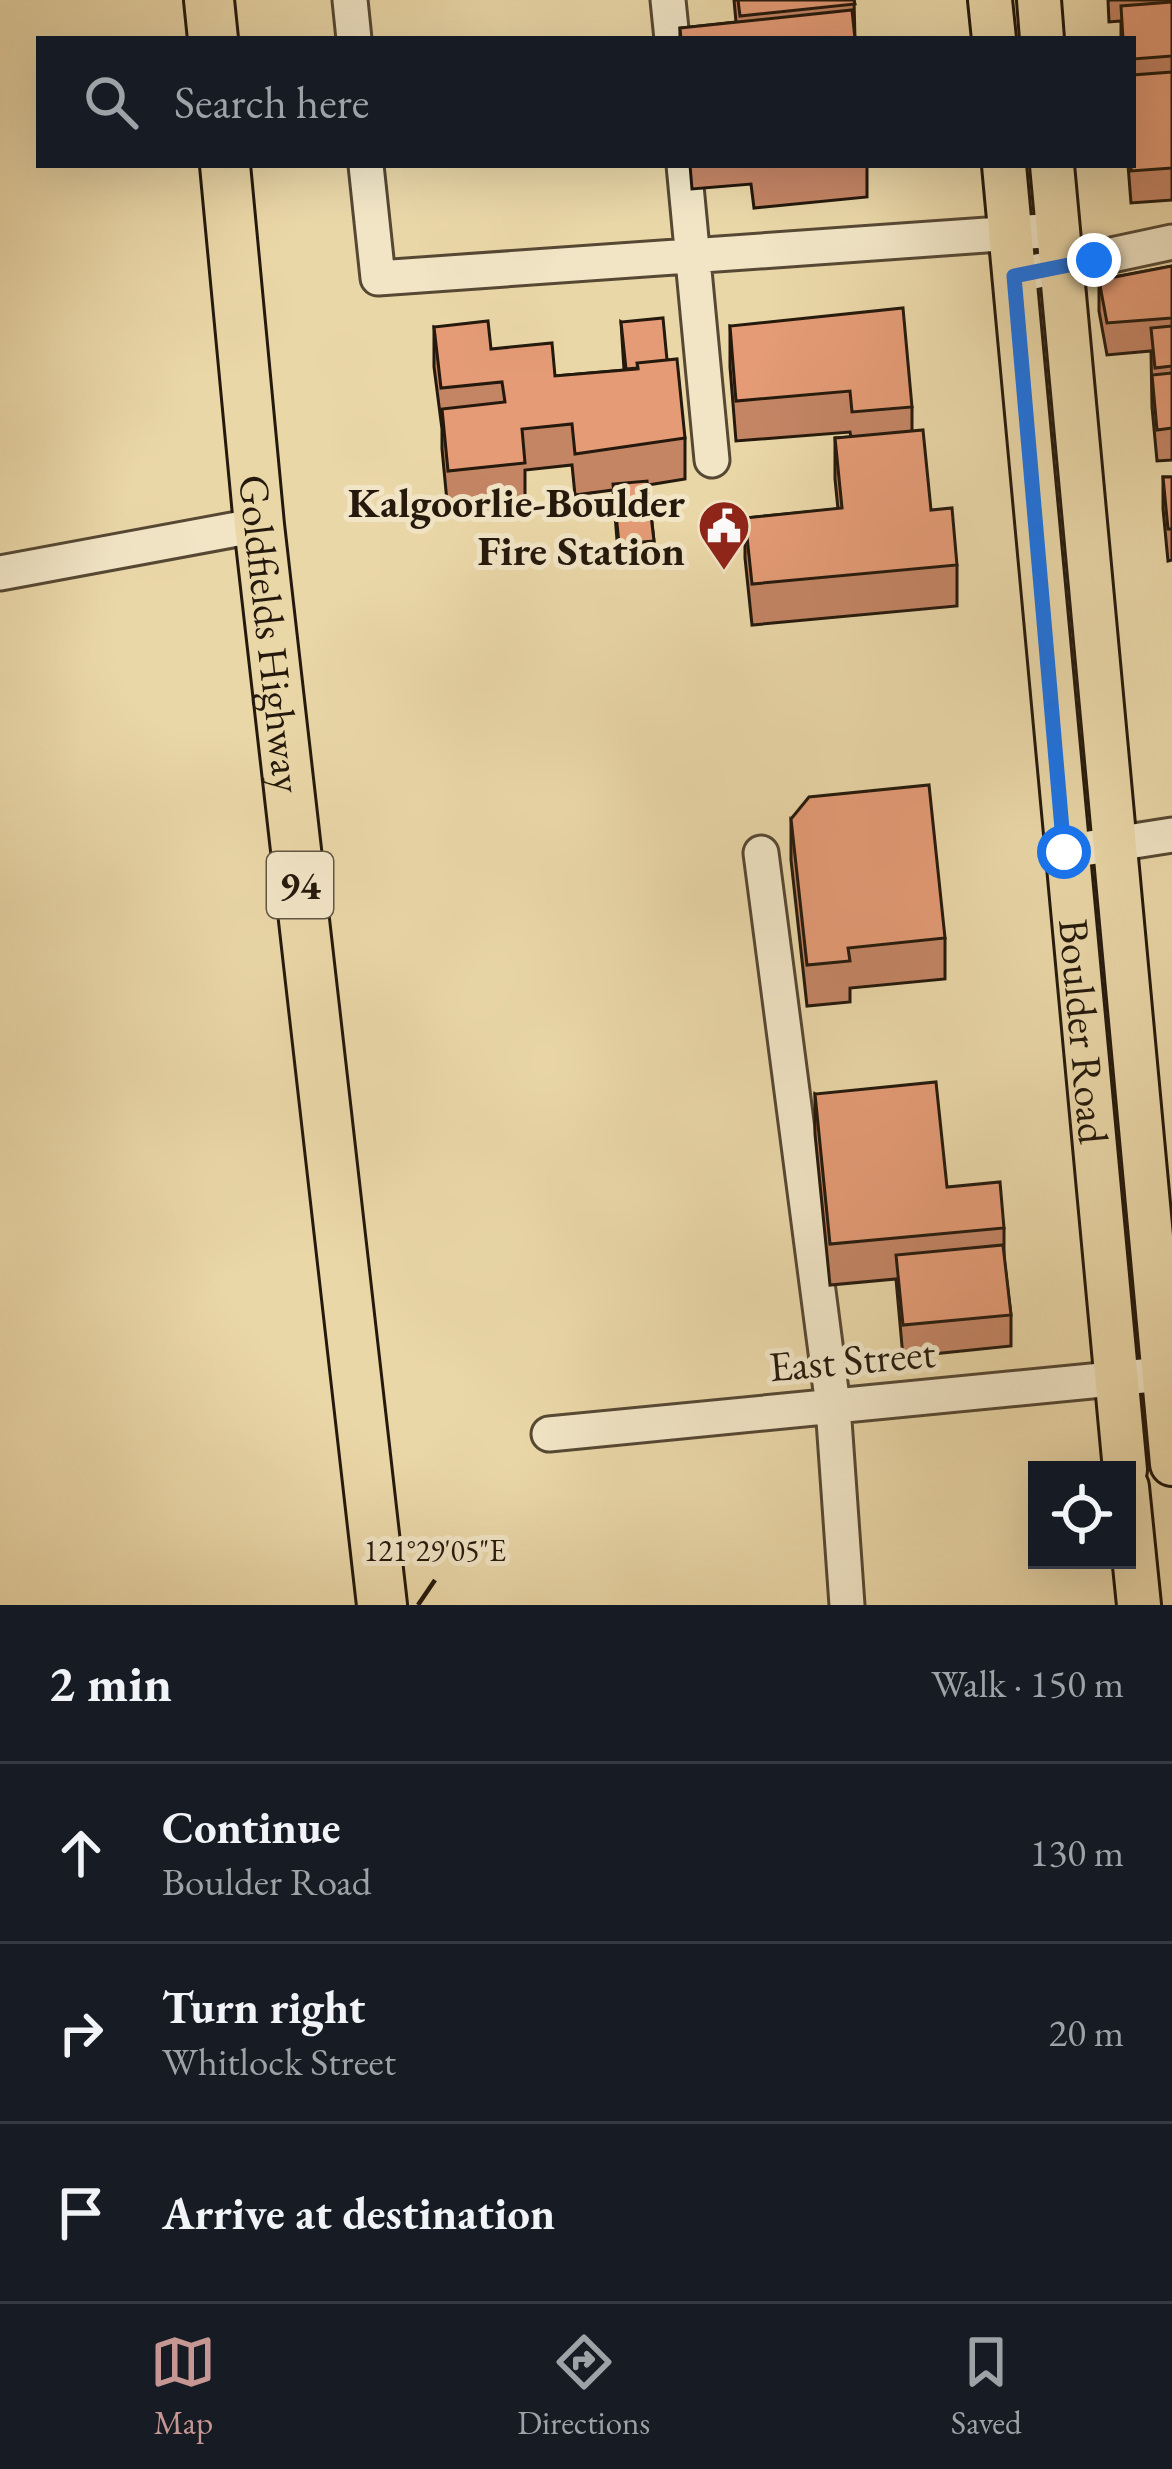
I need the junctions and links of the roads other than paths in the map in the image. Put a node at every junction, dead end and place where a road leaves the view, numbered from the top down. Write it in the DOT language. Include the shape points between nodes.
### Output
graph roads {
  1 [pos="209,0"];
  2 [pos="350,0"];
  3 [pos="668,0"];
  4 [pos="990,0"];
  5 [pos="1039,0"];
  6 [pos="213,36"];
  7 [pos="353,36"];
  8 [pos="672,36"];
  9 [pos="994,36"];
  10 [pos="1042,36"];
  11 [pos="225,168"];
  12 [pos="366,168"];
  13 [pos="684,168"];
  14 [pos="1004,168"];
  15 [pos="1052,168"];
  16 [pos="1172,242"];
  17 [pos="1059,248"];
  18 [pos="693,256"];
  19 [pos="1012,256"];
  20 [pos="712,460"];
  21 [pos="260,525"];
  22 [pos="0,573"];
  23 [pos="1172,835"];
  24 [pos="1118,846"];
  25 [pos="1064,852"];
  26 [pos="761,853"];
  27 [pos="1163,1374"];
  28 [pos="1116,1379"];
  29 [pos="833,1406"];
  30 [pos="549,1434"];
  31 [pos="1124,1461"];
  32 [pos="1172,1464"];
  33 [pos="1135,1569"];
  34 [pos="382,1605"];
  35 [pos="847,1605"];
  36 [pos="1139,1605"];
  1 -- 6 [label="highway"];
  2 -- 7 [label="street"];
  3 -- 8 [label="street"];
  4 -- 9 [label="main road"];
  5 -- 10 [label="main road"];
  11 -- 21 [label="highway, Goldfields Highway / 94"];
  12 -- 18 [label="street" via="378,278"];
  13 -- 18 [label="street"];
  14 -- 19 [label="main road, Boulder Road"];
  15 -- 17 [label="main road, Boulder Road"];
  16 -- 17 [label="street"];
  17 -- 19 [label="street"];
  17 -- 24 [label="main road, Boulder Road"];
  18 -- 19 [label="street"];
  18 -- 20 [label="street"];
  19 -- 25 [label="main road, Boulder Road"];
  21 -- 22 [label="street"];
  21 -- 34 [label="highway, Goldfields Highway / 94"];
  23 -- 24 [label="street"];
  24 -- 25 [label="street"];
  24 -- 27 [label="main road, Boulder Road"];
  25 -- 28 [label="main road, Boulder Road"];
  26 -- 29 [label="street"];
  27 -- 28 [label="street, East Street"];
  27 -- 32 [label="main road, Boulder Road"];
  28 -- 29 [label="street, East Street"];
  28 -- 31 [label="main road, Boulder Road"];
  29 -- 30 [label="street, East Street"];
  29 -- 35 [label="street"];
  33 -- 36 [label="main road"];
}
